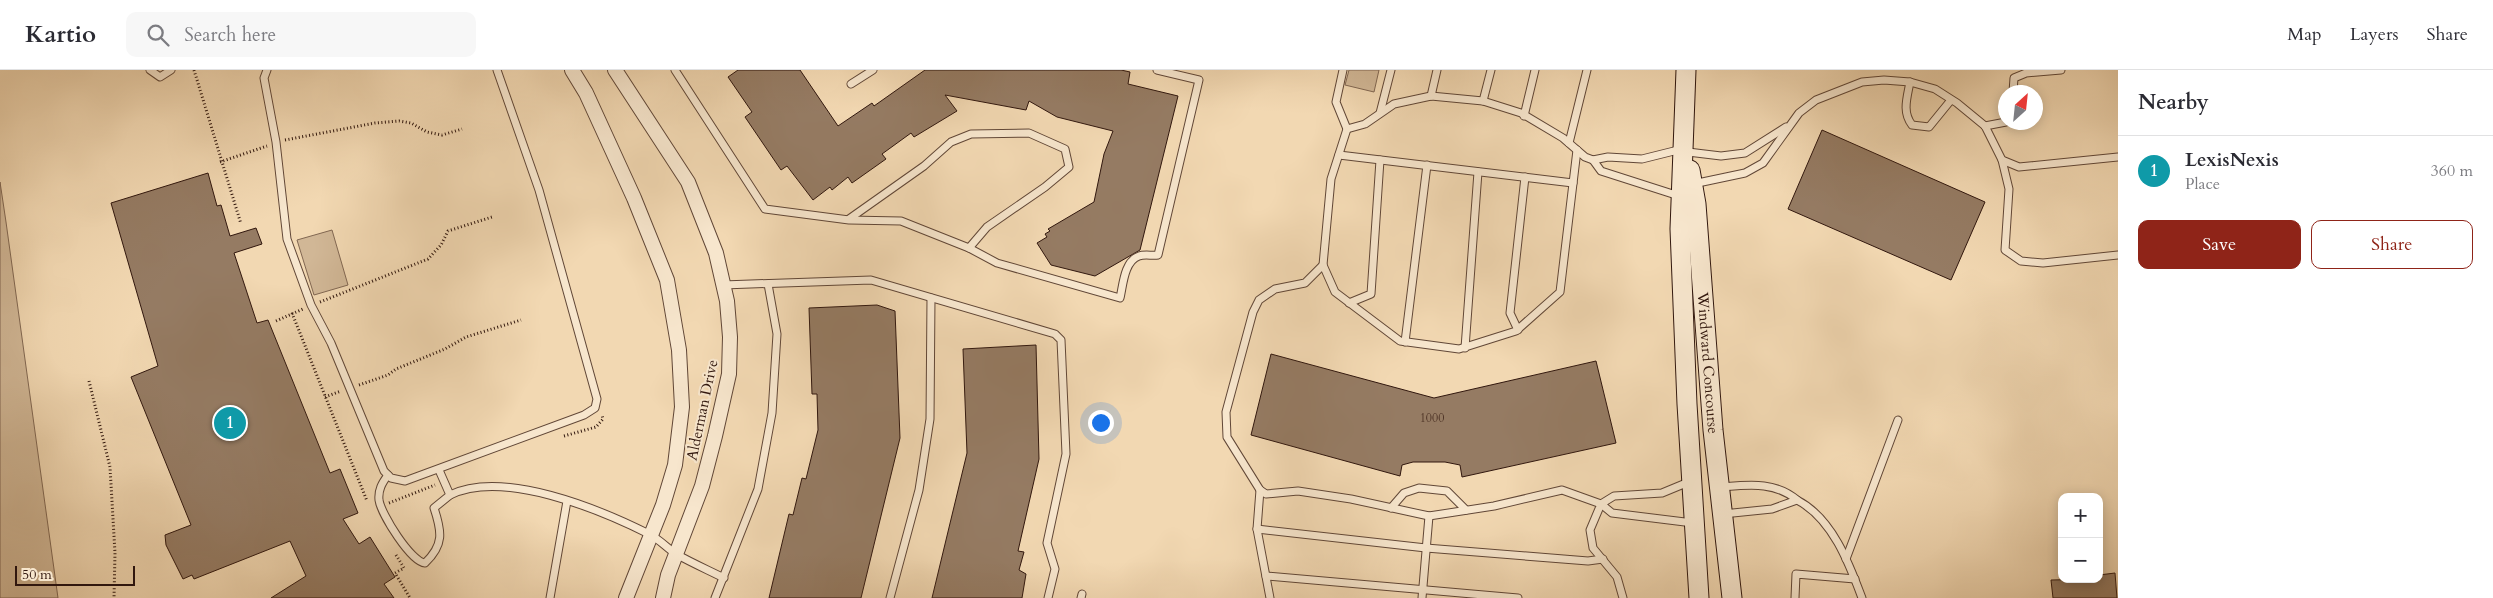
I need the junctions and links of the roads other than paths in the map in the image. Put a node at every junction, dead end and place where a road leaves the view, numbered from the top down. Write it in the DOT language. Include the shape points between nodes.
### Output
graph roads {
  1 [pos="150,70"];
  2 [pos="171,70"];
  3 [pos="267,70"];
  4 [pos="497,70"];
  5 [pos="572,70"];
  6 [pos="615,70"];
  7 [pos="675,70"];
  8 [pos="873,70"];
  9 [pos="1157,70"];
  10 [pos="1343,70"];
  11 [pos="1391,70"];
  12 [pos="1437,70"];
  13 [pos="1491,70"];
  14 [pos="1536,70"];
  15 [pos="1587,70"];
  16 [pos="1686,70"];
  17 [pos="2061,70"];
  18 [pos="1910,82"];
  19 [pos="851,84"];
  20 [pos="2014,85"];
  21 [pos="1431,96"];
  22 [pos="1951,100"];
  23 [pos="1483,101"];
  24 [pos="1380,113"];
  25 [pos="1524,116"];
  26 [pos="1790,124"];
  27 [pos="1998,124"];
  28 [pos="1985,126"];
  29 [pos="1347,129"];
  30 [pos="1569,143"];
  31 [pos="1577,150"];
  32 [pos="1685,151"];
  33 [pos="1339,155"];
  34 [pos="2118,157"];
  35 [pos="1380,160"];
  36 [pos="1593,160"];
  37 [pos="2002,160"];
  38 [pos="1427,166"];
  39 [pos="1478,172"];
  40 [pos="1525,177"];
  41 [pos="1574,183"];
  42 [pos="1687,191"];
  43 [pos="849,220"];
  44 [pos="969,248"];
  45 [pos="2118,255"];
  46 [pos="1323,265"];
  47 [pos="768,284"];
  48 [pos="723,285"];
  49 [pos="930,298"];
  50 [pos="1350,303"];
  51 [pos="1518,330"];
  52 [pos="1405,342"];
  53 [pos="1465,348"];
  54 [pos="1898,420"];
  55 [pos="439,470"];
  56 [pos="388,475"];
  57 [pos="1692,481"];
  58 [pos="1720,487"];
  59 [pos="1260,490"];
  60 [pos="450,495"];
  61 [pos="1797,500"];
  62 [pos="567,501"];
  63 [pos="1600,504"];
  64 [pos="1391,508"];
  65 [pos="1466,510"];
  66 [pos="1723,514"];
  67 [pos="1429,516"];
  68 [pos="1694,524"];
  69 [pos="1258,529"];
  70 [pos="651,535"];
  71 [pos="1426,548"];
  72 [pos="676,554"];
  73 [pos="1602,559"];
  74 [pos="1846,559"];
  75 [pos="1266,576"];
  76 [pos="724,578"];
  77 [pos="1855,579"];
  78 [pos="1422,590"];
  79 [pos="550,598"];
  80 [pos="626,598"];
  81 [pos="663,598"];
  82 [pos="715,598"];
  83 [pos="890,598"];
  84 [pos="1048,598"];
  85 [pos="1270,598"];
  86 [pos="1422,598"];
  87 [pos="1518,598"];
  88 [pos="1623,598"];
  89 [pos="1699,598"];
  90 [pos="1732,598"];
  91 [pos="1795,598"];
  92 [pos="1862,598"];
  1 -- 2 [label="lane" via="160,76"];
  3 -- 56 [label="lane" via="264,78 276,142 287,239 311,305"];
  4 -- 55 [label="lane" via="539,190 597,399 595,408 584,415"];
  5 -- 70 [label="street, Alderman Drive" via="586,93 630,189 666,280 679,350 682,407 674,466"];
  6 -- 48 [label="street, Alderman Drive" via="688,182 716,253"];
  7 -- 43 [label="lane" via="765,209"];
  8 -- 19 [label="lane"];
  9 -- 44 [label="lane" via="1199,80 1158,255 1138,256 1131,262 1120,298 997,263"];
  10 -- 29 [label="lane" via="1336,102"];
  11 -- 24 [label="lane"];
  12 -- 21 [label="lane"];
  13 -- 23 [label="lane"];
  14 -- 25 [label="lane"];
  15 -- 30 [label="lane"];
  16 -- 32 [label="street, Windward Concourse"];
  17 -- 20 [label="lane" via="2026,74 2014,78"];
  18 -- 22 [label="lane" via="1934,89"];
  18 -- 22 [label="lane" via="1905,108 1912,125 1929,127"];
  18 -- 26 [label="lane" via="1862,82 1836,91 1816,100"];
  21 -- 23 [label="lane"];
  21 -- 24 [label="lane" via="1394,104"];
  22 -- 28 [label="lane"];
  23 -- 25 [label="lane"];
  24 -- 29 [label="lane" via="1365,124"];
  25 -- 30 [label="lane"];
  26 -- 32 [label="lane" via="1745,153 1721,156"];
  26 -- 42 [label="lane" via="1763,163 1745,173"];
  27 -- 28 [label="lane"];
  28 -- 37 [label="lane"];
  29 -- 33 [label="lane"];
  30 -- 31 [label="lane"];
  31 -- 36 [label="lane"];
  31 -- 41 [label="lane"];
  32 -- 36 [label="lane" via="1642,159 1608,157"];
  32 -- 42 [label="street, Windward Concourse"];
  33 -- 35 [label="lane"];
  33 -- 46 [label="lane" via="1331,179"];
  34 -- 37 [label="lane" via="2019,167"];
  35 -- 38 [label="lane"];
  35 -- 50 [label="lane" via="1371,294"];
  36 -- 42 [label="lane" via="1601,171 1665,190"];
  37 -- 45 [label="lane" via="2009,189 2005,250 2021,261 2043,263"];
  38 -- 39 [label="lane"];
  38 -- 52 [label="lane"];
  39 -- 40 [label="lane"];
  39 -- 53 [label="lane"];
  40 -- 41 [label="lane"];
  40 -- 51 [label="lane" via="1510,313"];
  41 -- 51 [label="lane" via="1560,292"];
  42 -- 57 [label="street, Windward Concourse" via="1680,229"];
  42 -- 58 [label="street, Windward Concourse"];
  43 -- 44 [label="lane" via="901,221"];
  43 -- 44 [label="lane" via="924,166 951,142 971,134 1029,133 1065,149 1069,167 987,227"];
  46 -- 50 [label="lane" via="1335,292"];
  46 -- 59 [label="lane" via="1305,283 1275,289 1259,300 1253,312 1226,412 1227,437"];
  47 -- 48 [label="lane"];
  47 -- 49 [label="lane" via="871,280"];
  47 -- 76 [label="lane" via="777,334 772,413 758,489"];
  48 -- 72 [label="street, Alderman Drive" via="730,337 729,374 702,486"];
  49 -- 83 [label="lane" via="930,419 918,490"];
  49 -- 84 [label="lane" via="1055,334 1061,340 1066,454 1047,543 1055,569"];
  50 -- 52 [label="lane"];
  51 -- 53 [label="lane"];
  52 -- 53 [label="lane"];
  54 -- 74 [label="lane"];
  55 -- 56 [label="lane" via="405,481"];
  55 -- 60 [label="lane"];
  56 -- 60 [label="lane" via="380,485 380,506 402,542 420,562 425,563 436,552 440,526 434,508"];
  57 -- 63 [label="lane" via="1662,493 1614,496"];
  57 -- 68 [label="street, Windward Concourse"];
  58 -- 61 [label="lane" via="1773,487 1786,491"];
  58 -- 66 [label="street, Windward Concourse"];
  59 -- 64 [label="lane" via="1266,494 1298,491"];
  59 -- 69 [label="lane"];
  60 -- 62 [label="lane" via="461,490 506,487 531,489"];
  61 -- 66 [label="lane" via="1772,509"];
  61 -- 74 [label="lane" via="1816,513"];
  62 -- 70 [label="lane"];
  62 -- 79 [label="lane"];
  63 -- 65 [label="lane" via="1562,490"];
  63 -- 68 [label="lane" via="1612,513"];
  63 -- 73 [label="lane" via="1590,530 1593,548"];
  64 -- 65 [label="lane" via="1404,493 1419,488 1448,491"];
  64 -- 67 [label="lane"];
  65 -- 67 [label="lane"];
  66 -- 90 [label="street, Windward Concourse"];
  67 -- 71 [label="lane"];
  68 -- 89 [label="street, Windward Concourse"];
  69 -- 71 [label="lane"];
  69 -- 75 [label="lane"];
  70 -- 72 [label="lane"];
  70 -- 80 [label="street, Alderman Drive"];
  71 -- 73 [label="lane" via="1588,561"];
  71 -- 78 [label="lane"];
  72 -- 76 [label="lane"];
  72 -- 81 [label="street, Alderman Drive"];
  73 -- 88 [label="lane" via="1617,577"];
  74 -- 77 [label="lane"];
  75 -- 78 [label="lane"];
  75 -- 85 [label="lane"];
  76 -- 82 [label="lane"];
  77 -- 91 [label="lane" via="1796,574"];
  77 -- 92 [label="lane"];
  78 -- 86 [label="lane"];
  78 -- 87 [label="lane"];
}
